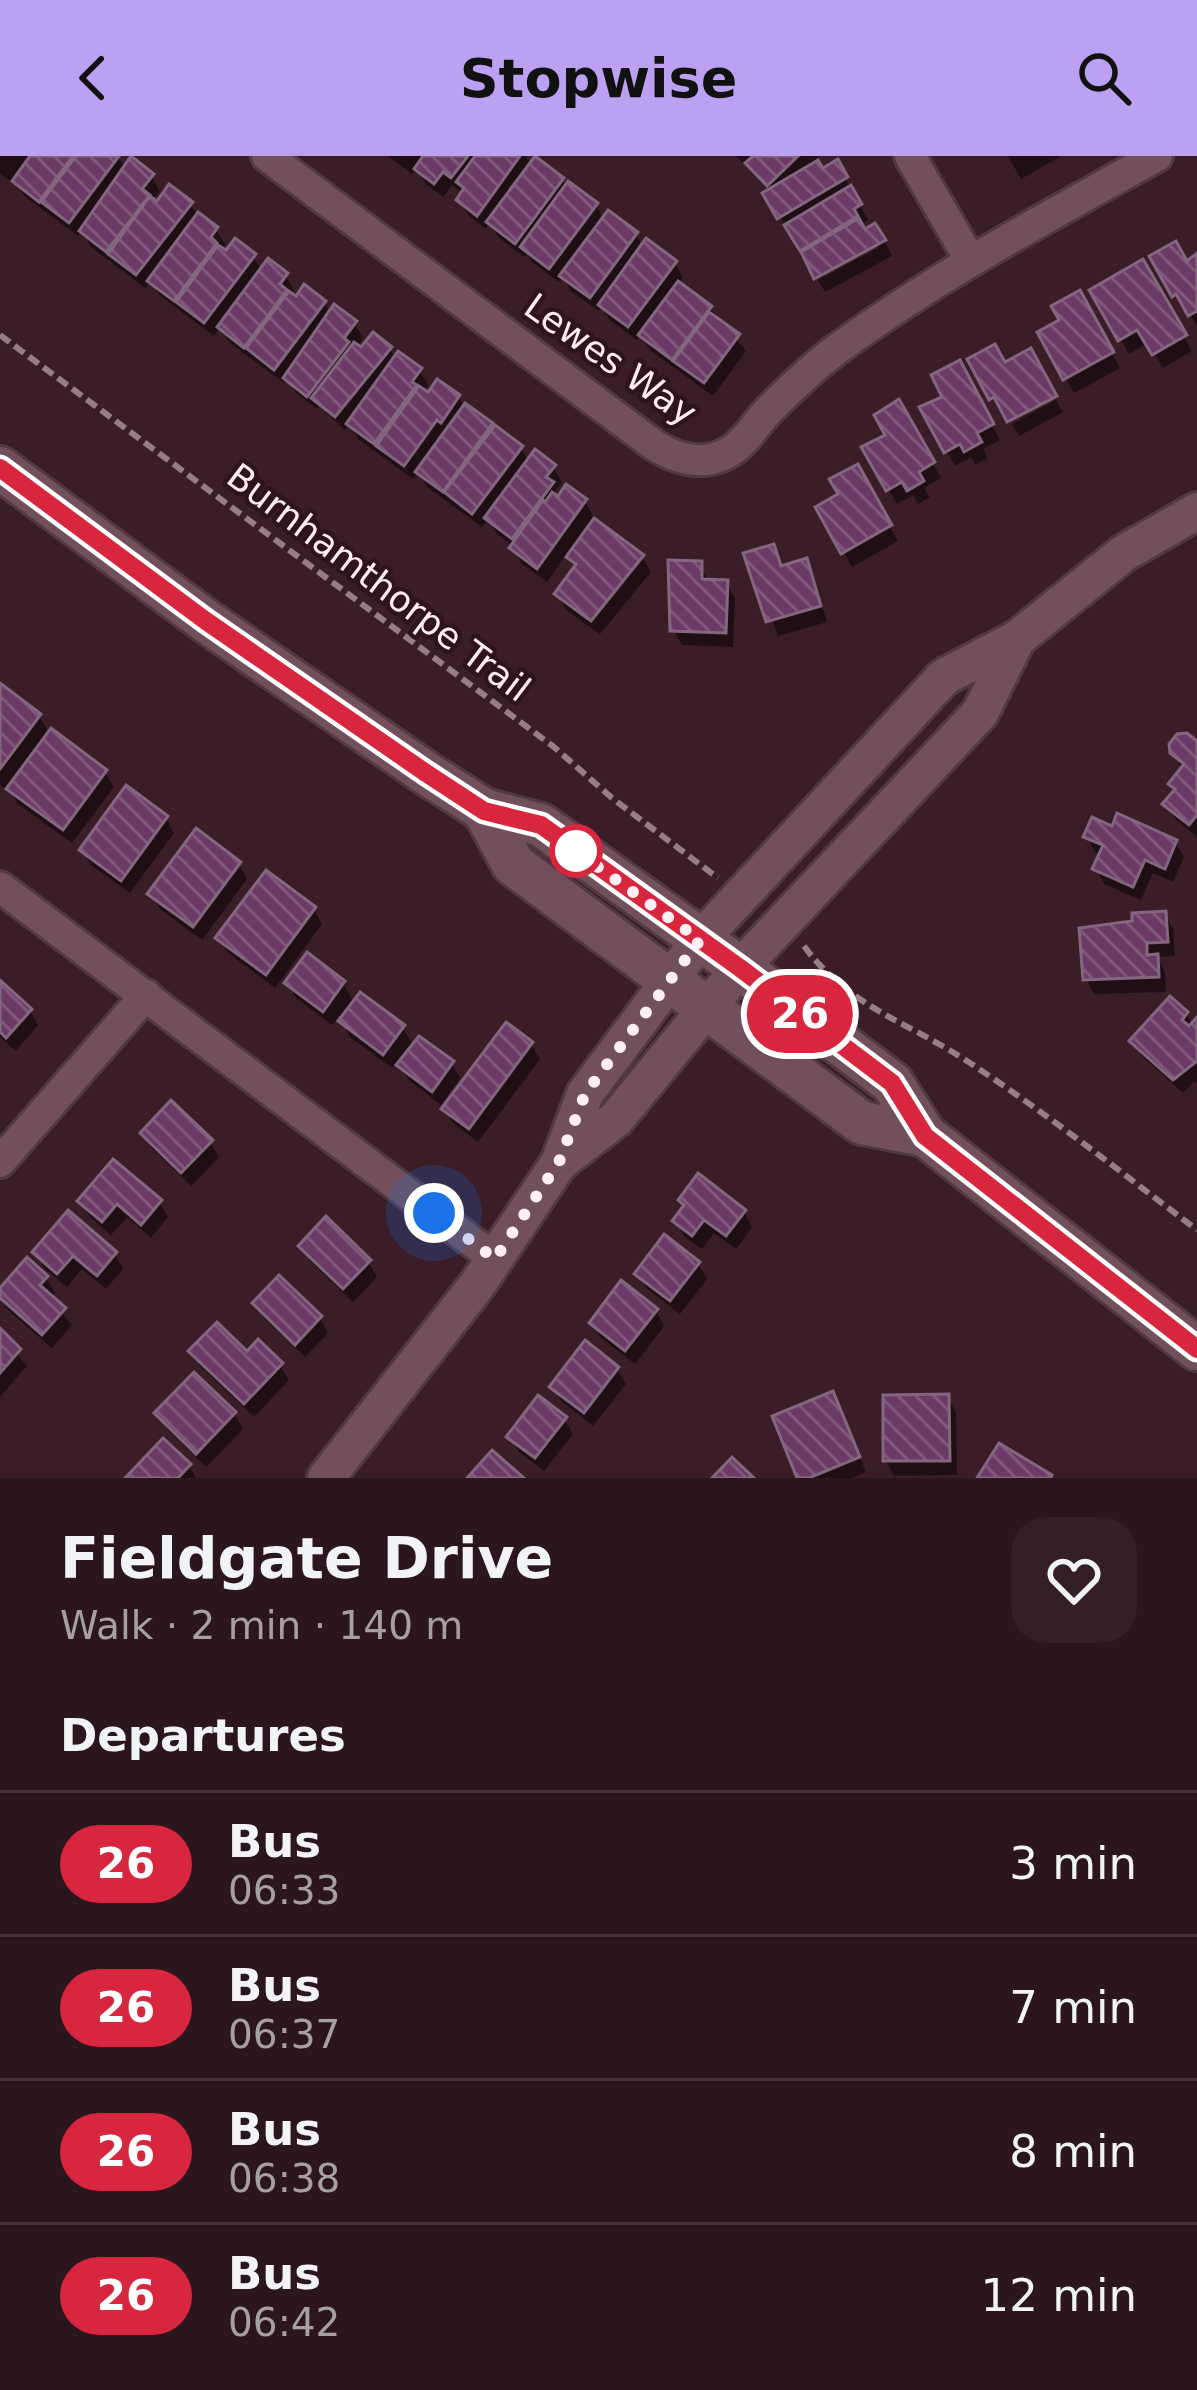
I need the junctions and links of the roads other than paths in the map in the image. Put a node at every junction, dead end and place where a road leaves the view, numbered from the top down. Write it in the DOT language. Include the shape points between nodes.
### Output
graph roads {
  1 [pos="267,156"];
  2 [pos="910,156"];
  3 [pos="1156,156"];
  4 [pos="970,260"];
  5 [pos="0,468"];
  6 [pos="1197,511"];
  7 [pos="1017,639"];
  8 [pos="484,811"];
  9 [pos="0,887"];
  10 [pos="700,940"];
  11 [pos="740,968"];
  12 [pos="669,979"];
  13 [pos="146,995"];
  14 [pos="707,1007"];
  15 [pos="925,1136"];
  16 [pos="0,1162"];
  17 [pos="559,1162"];
  18 [pos="495,1259"];
  19 [pos="1197,1349"];
  20 [pos="326,1478"];
  1 -- 4 [label="street, Lewes Way" via="654,446 692,460 740,445 834,351"];
  2 -- 4 [label="street"];
  3 -- 4 [label="street, Lewes Way"];
  5 -- 8 [label="main road"];
  6 -- 7 [label="street" via="1124,553"];
  7 -- 10 [label="street" via="944,677"];
  7 -- 11 [label="street" via="980,713"];
  8 -- 10 [label="main road" via="541,825"];
  8 -- 12 [label="main road" via="513,864"];
  9 -- 13 [label="street"];
  10 -- 11 [label="main road"];
  10 -- 12 [label="street"];
  11 -- 14 [label="street"];
  11 -- 15 [label="main road" via="892,1083"];
  12 -- 14 [label="main road"];
  12 -- 17 [label="street" via="585,1094"];
  13 -- 16 [label="street"];
  13 -- 18 [label="street"];
  14 -- 15 [label="main road" via="862,1123"];
  14 -- 17 [label="street" via="616,1119"];
  15 -- 19 [label="main road"];
  17 -- 18 [label="street"];
  18 -- 20 [label="street"];
}
